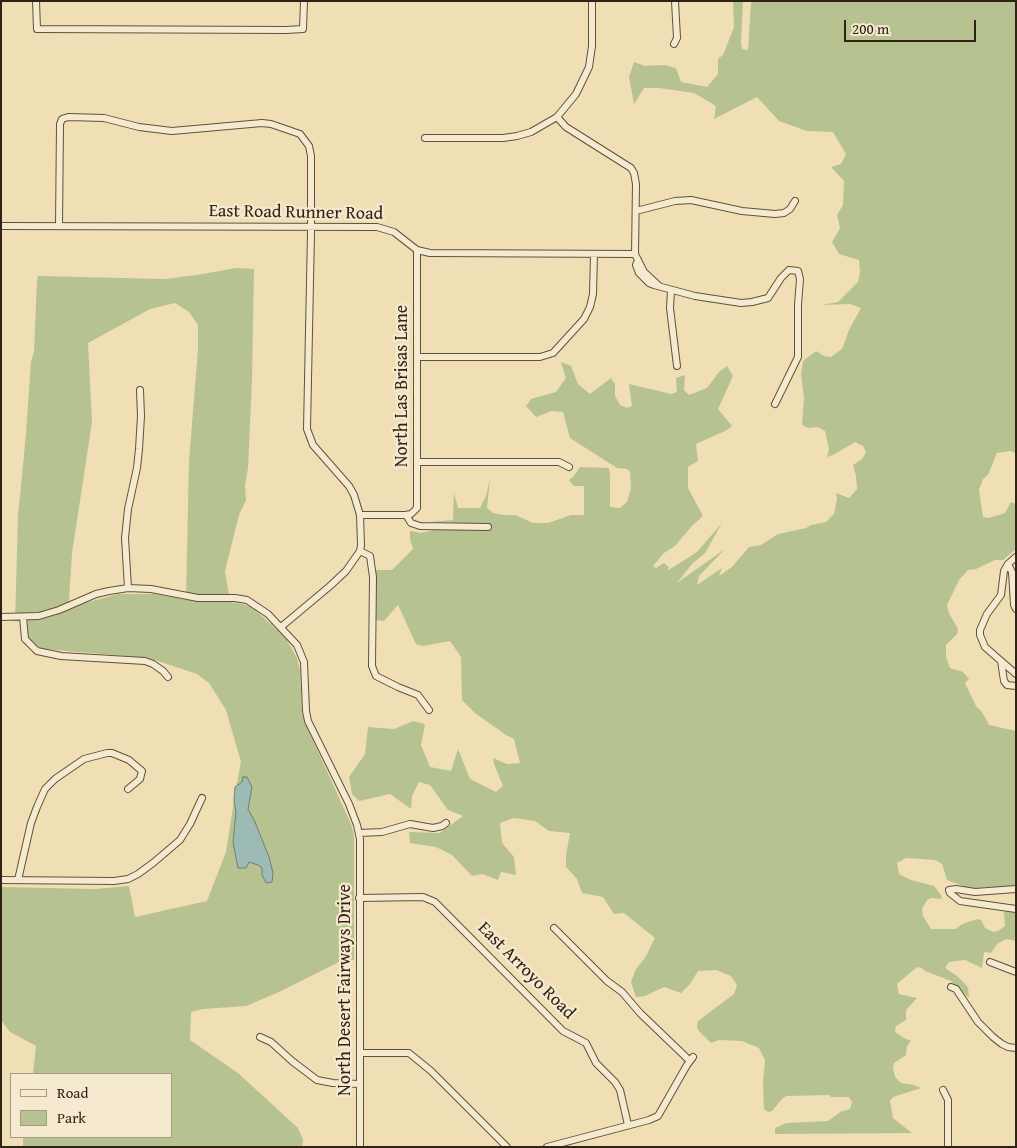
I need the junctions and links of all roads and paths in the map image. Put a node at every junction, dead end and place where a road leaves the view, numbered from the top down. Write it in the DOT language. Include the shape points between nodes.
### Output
graph roads {
  1 [pos="36,1"];
  2 [pos="304,1"];
  3 [pos="592,1"];
  4 [pos="675,1"];
  5 [pos="674,44"];
  6 [pos="557,117"];
  7 [pos="425,138"];
  8 [pos="795,201"];
  9 [pos="636,211"];
  10 [pos="1,226"];
  11 [pos="59,226"];
  12 [pos="310,227"];
  13 [pos="417,250"];
  14 [pos="594,254"];
  15 [pos="637,257"];
  16 [pos="671,290"];
  17 [pos="417,357"];
  18 [pos="676,366"];
  19 [pos="140,390"];
  20 [pos="775,404"];
  21 [pos="417,462"];
  22 [pos="569,466"];
  23 [pos="360,515"];
  24 [pos="406,515"];
  25 [pos="488,527"];
  26 [pos="360,551"];
  27 [pos="1016,557"];
  28 [pos="1008,564"];
  29 [pos="128,588"];
  30 [pos="1016,609"];
  31 [pos="1,616"];
  32 [pos="23,617"];
  33 [pos="281,627"];
  34 [pos="1001,661"];
  35 [pos="1016,674"];
  36 [pos="168,677"];
  37 [pos="1016,686"];
  38 [pos="429,710"];
  39 [pos="128,790"];
  40 [pos="202,798"];
  41 [pos="446,823"];
  42 [pos="359,833"];
  43 [pos="1,880"];
  44 [pos="18,880"];
  45 [pos="1016,889"];
  46 [pos="360,898"];
  47 [pos="1016,909"];
  48 [pos="554,928"];
  49 [pos="990,962"];
  50 [pos="1016,972"];
  51 [pos="951,987"];
  52 [pos="260,1037"];
  53 [pos="1016,1048"];
  54 [pos="360,1053"];
  55 [pos="360,1084"];
  56 [pos="943,1090"];
  57 [pos="628,1125"];
  58 [pos="360,1147"];
  59 [pos="507,1147"];
  60 [pos="547,1147"];
  61 [pos="948,1147"];
  1 -- 2 [label="street" via="37,29 303,29"];
  3 -- 6 [label="street" via="589,67 576,94"];
  4 -- 5 [label="street" via="678,38"];
  6 -- 7 [label="street" via="531,132 510,137"];
  6 -- 9 [label="street" via="566,127 631,168 636,184"];
  8 -- 9 [label="street" via="784,213 775,214 691,200"];
  9 -- 15 [label="street"];
  10 -- 11 [label="street, East Road Runner Road"];
  11 -- 12 [label="street, East Road Runner Road"];
  11 -- 12 [label="street" via="60,124 62,119 79,116 178,131 262,123 300,134 310,151"];
  12 -- 13 [label="street, East Road Runner Road" via="384,228"];
  12 -- 23 [label="street" via="307,430 313,445 351,490"];
  13 -- 14 [label="street" via="430,253"];
  13 -- 17 [label="street, North Las Brisas Lane"];
  14 -- 15 [label="street"];
  14 -- 17 [label="street" via="594,294 590,307 584,319 553,353 540,357"];
  15 -- 16 [label="street" via="639,273 650,283"];
  16 -- 18 [label="street"];
  16 -- 20 [label="street" via="732,303 752,302 768,298 789,270 798,271 798,357"];
  17 -- 21 [label="street, North Las Brisas Lane"];
  19 -- 29 [label="street" via="138,457 125,538"];
  21 -- 22 [label="street" via="559,462"];
  21 -- 24 [label="street, North Las Brisas Lane" via="417,508"];
  23 -- 24 [label="street"];
  23 -- 26 [label="street"];
  24 -- 25 [label="street" via="411,523 420,526"];
  26 -- 33 [label="street" via="337,580"];
  26 -- 38 [label="street" via="370,556 373,577 372,666 376,676 418,695"];
  27 -- 28 [label="street"];
  28 -- 30 [label="street" via="1012,572"];
  28 -- 34 [label="street" via="1001,595 980,630 985,647"];
  29 -- 32 [label="street, North Desert Fairways Drive" via="96,594 50,613"];
  29 -- 33 [label="street, North Desert Fairways Drive" via="198,598 244,599 258,606"];
  31 -- 32 [label="street, North Desert Fairways Drive"];
  32 -- 36 [label="street" via="26,639 37,651 61,656 145,661"];
  33 -- 42 [label="street, North Desert Fairways Drive" via="302,654 308,721 349,804"];
  34 -- 35 [label="street"];
  34 -- 37 [label="street" via="1004,681 1007,685"];
  39 -- 44 [label="street" via="140,779 142,771 129,760 112,753 84,759 55,779 45,789 31,823"];
  40 -- 44 [label="street" via="180,840 154,863 128,879"];
  41 -- 42 [label="street" via="433,828 410,824 382,832"];
  42 -- 46 [label="street, North Desert Fairways Drive"];
  43 -- 44 [label="street"];
  45 -- 47 [label="street" via="949,890 960,901"];
  46 -- 54 [label="street, North Desert Fairways Drive"];
  46 -- 57 [label="street, East Arroyo Road" via="423,897 435,902 563,1031 586,1043 596,1063 620,1090"];
  48 -- 57 [label="street" via="692,1059 658,1116"];
  49 -- 50 [label="street"];
  51 -- 53 [label="street" via="956,989 978,1022 993,1037 1008,1047"];
  52 -- 55 [label="street" via="272,1042 317,1080"];
  54 -- 55 [label="street, North Desert Fairways Drive"];
  54 -- 59 [label="street" via="408,1053 431,1071"];
  55 -- 58 [label="street, North Desert Fairways Drive"];
  56 -- 61 [label="street" via="948,1100"];
  57 -- 60 [label="street"];
}
